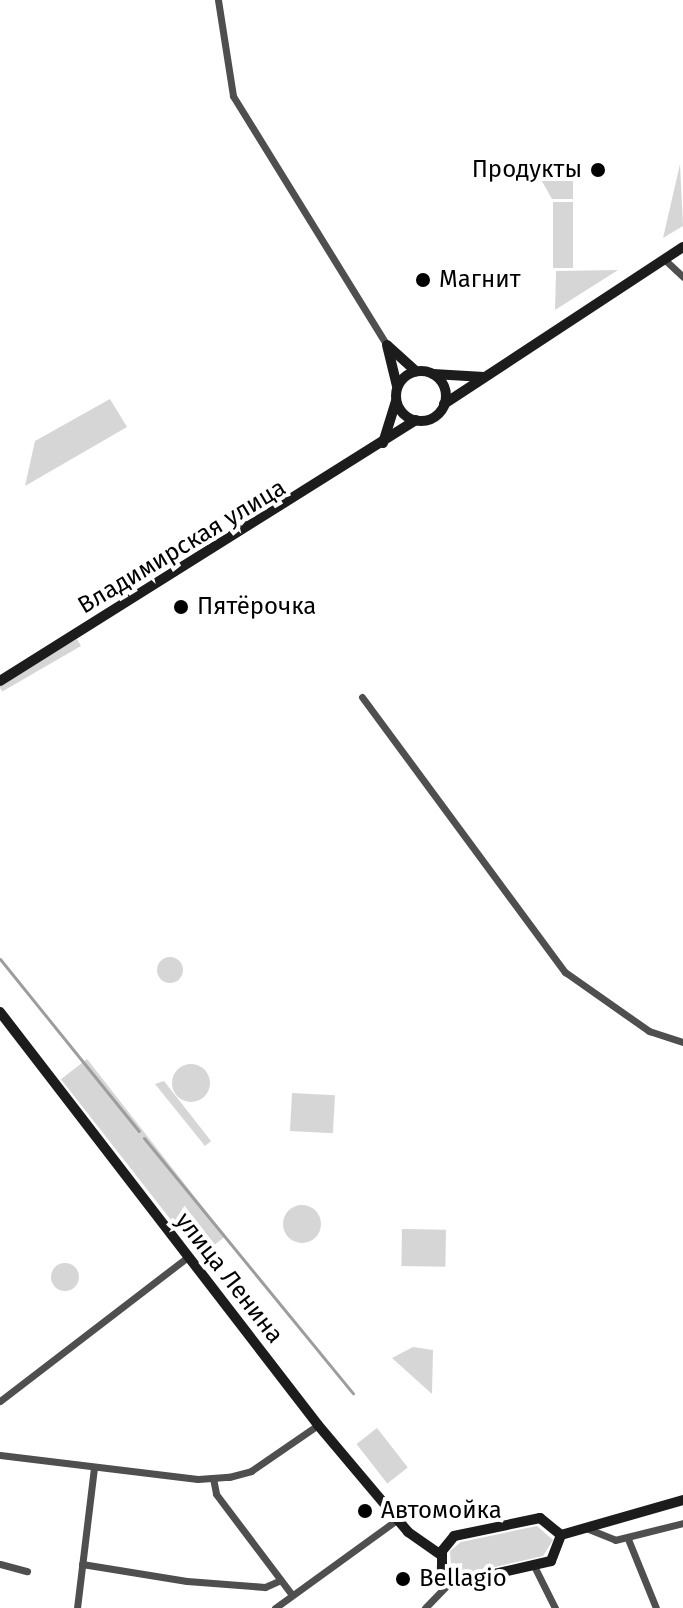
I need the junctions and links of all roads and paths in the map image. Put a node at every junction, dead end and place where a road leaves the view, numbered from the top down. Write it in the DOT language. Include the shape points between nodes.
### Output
graph roads {
  1 [pos="218,0"];
  2 [pos="683,247"];
  3 [pos="664,259"];
  4 [pos="683,277"];
  5 [pos="387,345"];
  6 [pos="416,371"];
  7 [pos="433,374"];
  8 [pos="484,377"];
  9 [pos="397,386"];
  10 [pos="396,399"];
  11 [pos="444,404"];
  12 [pos="416,420"];
  13 [pos="383,445"];
  14 [pos="0,681"];
  15 [pos="362,697"];
  16 [pos="0,1012"];
  17 [pos="683,1042"];
  18 [pos="188,1257"];
  19 [pos="0,1401"];
  20 [pos="318,1425"];
  21 [pos="0,1455"];
  22 [pos="94,1467"];
  23 [pos="213,1478"];
  24 [pos="683,1500"];
  25 [pos="398,1519"];
  26 [pos="683,1523"];
  27 [pos="586,1528"];
  28 [pos="561,1535"];
  29 [pos="628,1539"];
  30 [pos="441,1555"];
  31 [pos="0,1564"];
  32 [pos="82,1564"];
  33 [pos="534,1566"];
  34 [pos="27,1571"];
  35 [pos="453,1579"];
  36 [pos="281,1580"];
  37 [pos="292,1595"];
  38 [pos="77,1608"];
  39 [pos="275,1608"];
  40 [pos="425,1608"];
  41 [pos="555,1608"];
  42 [pos="656,1608"];
  1 -- 5 [label="street" via="233,96"];
  2 -- 3 [label="street"];
  3 -- 4 [label="street"];
  3 -- 8 [label="street"];
  5 -- 6 [label="street"];
  5 -- 9 [label="street"];
  6 -- 7 [label="street"];
  6 -- 9 [label="street"];
  7 -- 8 [label="street"];
  7 -- 11 [label="street"];
  8 -- 11 [label="street"];
  9 -- 10 [label="street"];
  10 -- 12 [label="street"];
  10 -- 13 [label="street"];
  11 -- 12 [label="street" via="433,417"];
  12 -- 13 [label="street, Владимирская улица"];
  13 -- 14 [label="street, Владимирская улица"];
  15 -- 17 [label="street" via="565,972 649,1031"];
  16 -- 18 [label="street, улица Ленина"];
  18 -- 19 [label="street"];
  18 -- 20 [label="street, улица Ленина"];
  20 -- 23 [label="street" via="251,1471"];
  20 -- 25 [label="street, улица Ленина"];
  21 -- 22 [label="street"];
  22 -- 23 [label="street"];
  22 -- 32 [label="street"];
  23 -- 36 [label="street" via="216,1494"];
  24 -- 27 [label="street"];
  25 -- 30 [label="street, улица Ленина"];
  25 -- 37 [label="street"];
  26 -- 29 [label="street"];
  27 -- 28 [label="street"];
  27 -- 29 [label="street"];
  28 -- 30 [label="street" via="549,1520 530,1520 454,1536"];
  28 -- 33 [label="street" via="554,1559"];
  29 -- 42 [label="street"];
  30 -- 35 [label="street"];
  31 -- 34 [label="street"];
  32 -- 36 [label="street" via="187,1581 265,1587"];
  32 -- 38 [label="street"];
  33 -- 35 [label="street"];
  33 -- 41 [label="street"];
  35 -- 40 [label="street"];
  36 -- 37 [label="street"];
  37 -- 39 [label="street"];
}
